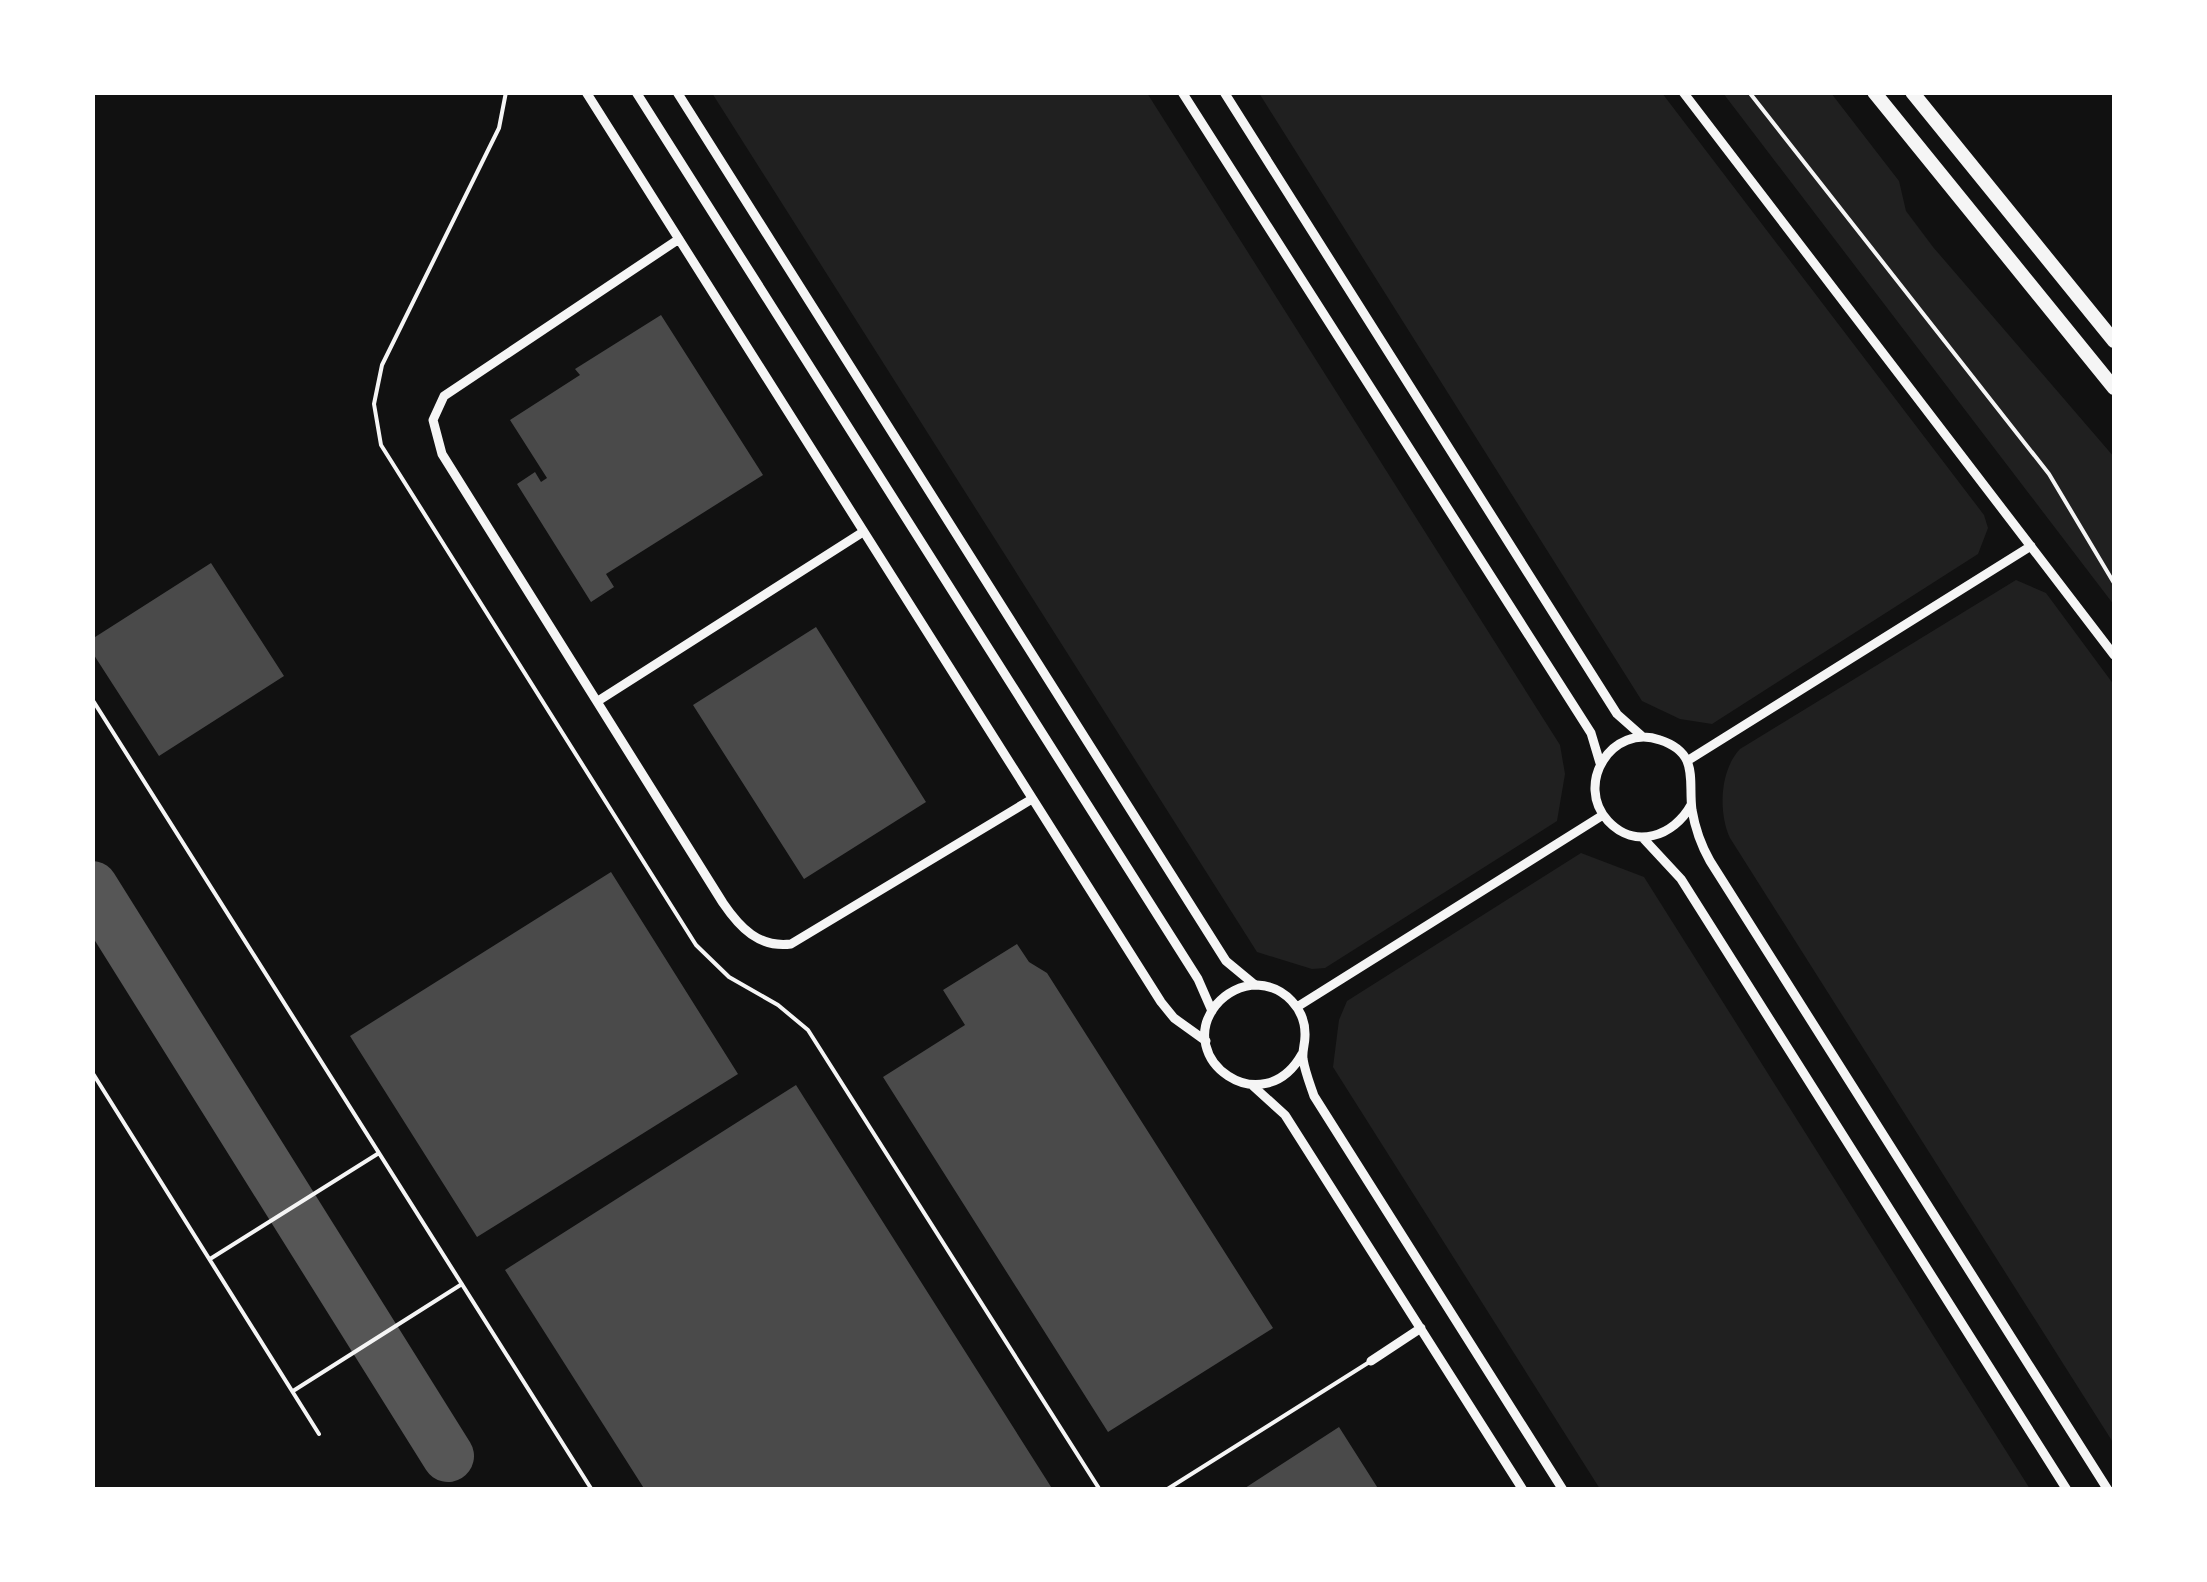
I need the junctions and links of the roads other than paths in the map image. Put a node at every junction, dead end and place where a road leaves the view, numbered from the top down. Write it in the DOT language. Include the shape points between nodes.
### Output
graph roads {
  1 [pos="506,92"];
  2 [pos="586,92"];
  3 [pos="636,92"];
  4 [pos="677,92"];
  5 [pos="1182,92"];
  6 [pos="1224,92"];
  7 [pos="1683,92"];
  8 [pos="1874,92"];
  9 [pos="1912,92"];
  10 [pos="678,240"];
  11 [pos="2114,341"];
  12 [pos="2114,388"];
  13 [pos="864,532"];
  14 [pos="2030,546"];
  15 [pos="2114,655"];
  16 [pos="92,699"];
  17 [pos="598,701"];
  18 [pos="1644,737"];
  19 [pos="1687,761"];
  20 [pos="1600,762"];
  21 [pos="1032,799"];
  22 [pos="1691,806"];
  23 [pos="1603,815"];
  24 [pos="1642,837"];
  25 [pos="1255,985"];
  26 [pos="1297,1007"];
  27 [pos="1212,1011"];
  28 [pos="1206,1041"];
  29 [pos="1302,1054"];
  30 [pos="92,1072"];
  31 [pos="1254,1086"];
  32 [pos="379,1153"];
  33 [pos="210,1259"];
  34 [pos="462,1284"];
  35 [pos="1420,1328"];
  36 [pos="1371,1361"];
  37 [pos="293,1392"];
  38 [pos="319,1434"];
  39 [pos="592,1490"];
  40 [pos="1100,1490"];
  41 [pos="1166,1490"];
  42 [pos="1523,1490"];
  43 [pos="1563,1490"];
  44 [pos="2067,1490"];
  45 [pos="2108,1490"];
  1 -- 40 [label="lane" via="498,128 382,365 374,404 381,445 696,945 729,977 808,1030"];
  2 -- 10 [label="street"];
  3 -- 27 [label="street" via="1198,978"];
  4 -- 25 [label="street" via="1226,961"];
  5 -- 20 [label="street" via="1591,733"];
  6 -- 18 [label="street" via="1617,714"];
  7 -- 14 [label="street"];
  8 -- 12 [label="main road"];
  9 -- 11 [label="main road"];
  10 -- 13 [label="street"];
  10 -- 17 [label="street" via="444,396 433,420 442,454"];
  13 -- 17 [label="street"];
  13 -- 21 [label="street"];
  14 -- 15 [label="street"];
  14 -- 19 [label="street"];
  16 -- 32 [label="lane"];
  17 -- 21 [label="street" via="737,922 764,942 791,944"];
  18 -- 19 [label="street" via="1676,748"];
  18 -- 20 [label="street" via="1618,744"];
  19 -- 22 [label="street"];
  20 -- 23 [label="street" via="1594,789"];
  21 -- 28 [label="street" via="1161,1002"];
  22 -- 24 [label="street" via="1677,825"];
  22 -- 45 [label="street" via="1710,861"];
  23 -- 24 [label="street"];
  23 -- 26 [label="street"];
  24 -- 44 [label="street" via="1681,879"];
  25 -- 26 [label="street" via="1286,995"];
  25 -- 27 [label="street" via="1230,992"];
  26 -- 29 [label="street" via="1304,1022"];
  27 -- 28 [label="street"];
  28 -- 31 [label="street" via="1227,1076"];
  29 -- 31 [label="street" via="1278,1081"];
  29 -- 43 [label="street" via="1314,1096"];
  30 -- 33 [label="lane"];
  31 -- 35 [label="street" via="1285,1116"];
  32 -- 33 [label="lane"];
  32 -- 34 [label="lane"];
  33 -- 37 [label="lane"];
  34 -- 37 [label="lane"];
  34 -- 39 [label="lane"];
  35 -- 36 [label="street"];
  35 -- 42 [label="street"];
  36 -- 41 [label="lane"];
  37 -- 38 [label="lane"];
}
